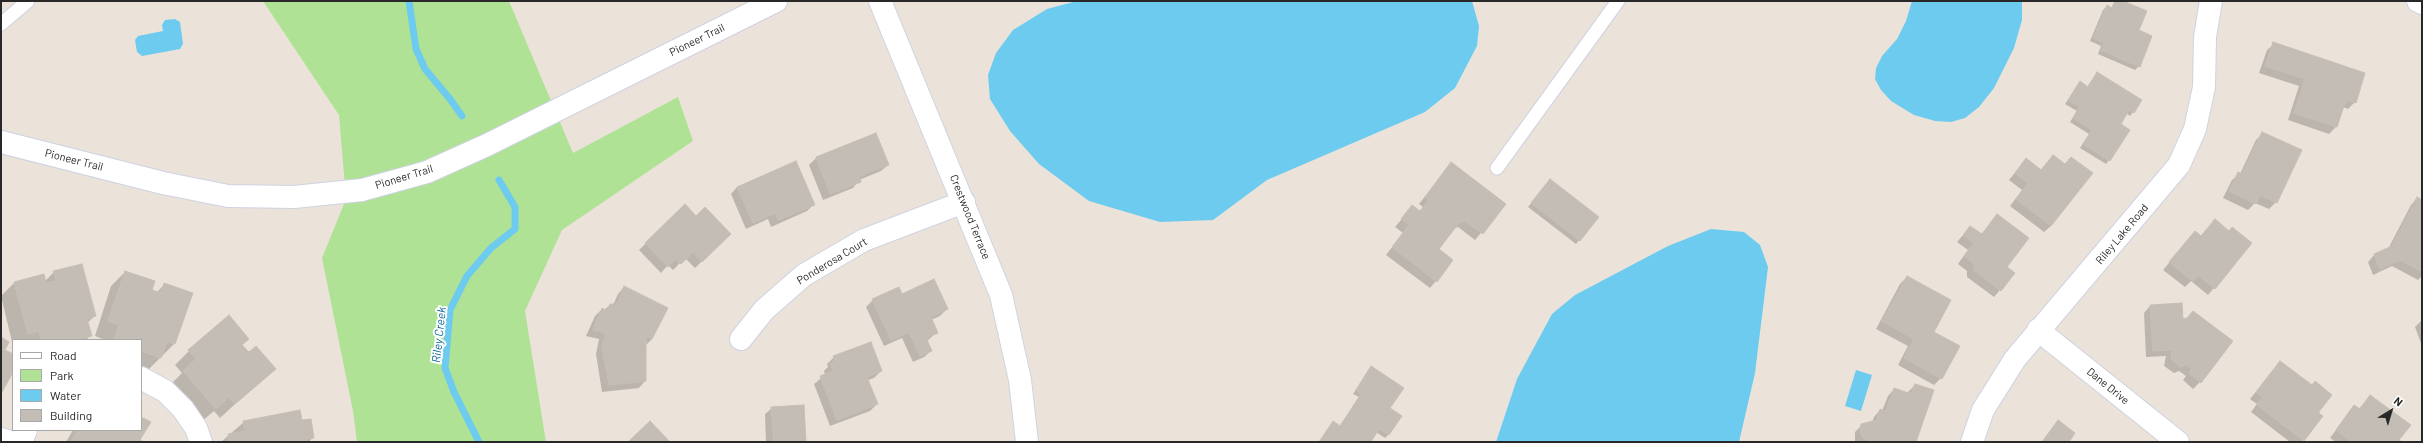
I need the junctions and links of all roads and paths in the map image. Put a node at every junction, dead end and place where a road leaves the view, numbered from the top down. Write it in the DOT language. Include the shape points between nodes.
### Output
graph roads {
  1 [pos="28,1"];
  2 [pos="776,1"];
  3 [pos="880,1"];
  4 [pos="1618,1"];
  5 [pos="2211,1"];
  6 [pos="2418,1"];
  7 [pos="2422,3"];
  8 [pos="1,24"];
  9 [pos="1,142"];
  10 [pos="1497,168"];
  11 [pos="964,202"];
  12 [pos="2038,330"];
  13 [pos="741,339"];
  14 [pos="142,379"];
  15 [pos="26,431"];
  16 [pos="1,439"];
  17 [pos="10,442"];
  18 [pos="21,442"];
  19 [pos="201,442"];
  20 [pos="1027,442"];
  21 [pos="1972,442"];
  22 [pos="2178,442"];
  1 -- 8 [label="lane"];
  2 -- 9 [label="street, Pioneer Trail" via="459,158 427,172 362,190 294,197 228,196 163,183"];
  3 -- 11 [label="street, Crestwood Terrace"];
  4 -- 10 [label="lane"];
  5 -- 12 [label="street, Riley Lake Road" via="2205,37 2204,87 2195,129 2179,165"];
  6 -- 7 [label="street"];
  11 -- 13 [label="street, Ponderosa Court" via="864,240 804,275 764,310"];
  11 -- 20 [label="street, Crestwood Terrace" via="1001,295 1020,380"];
  12 -- 21 [label="street, Riley Lake Road" via="1997,384 1983,410"];
  12 -- 22 [label="street, Dane Drive"];
  14 -- 19 [label="street" via="164,391 183,409 196,428"];
  15 -- 18 [label="street"];
  16 -- 17 [label="street"];
}
